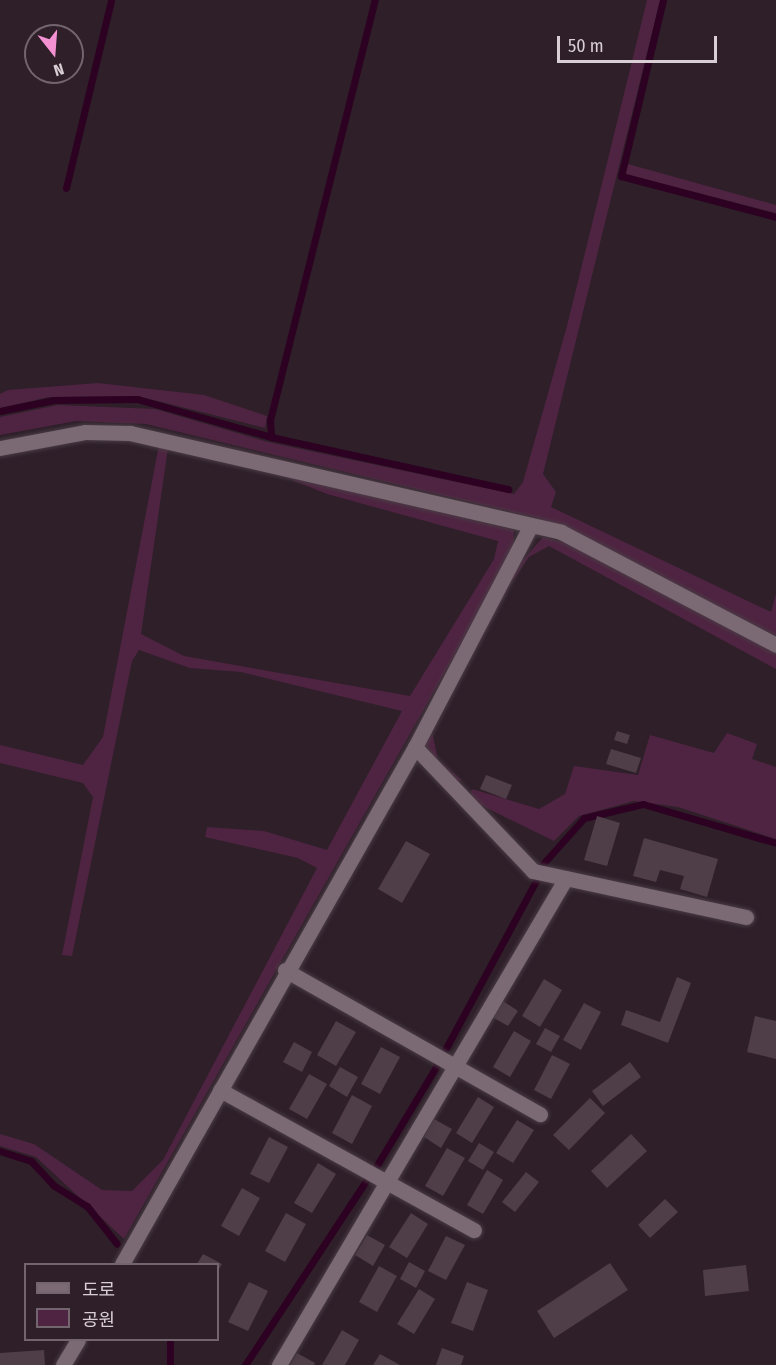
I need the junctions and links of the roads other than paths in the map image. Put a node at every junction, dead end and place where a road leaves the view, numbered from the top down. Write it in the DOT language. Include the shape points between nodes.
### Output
graph roads {
  1 [pos="0,448"];
  2 [pos="531,525"];
  3 [pos="776,645"];
  4 [pos="415,747"];
  5 [pos="566,878"];
  6 [pos="746,917"];
  7 [pos="285,970"];
  8 [pos="457,1067"];
  9 [pos="220,1090"];
  10 [pos="540,1114"];
  11 [pos="390,1184"];
  12 [pos="474,1230"];
  13 [pos="123,1263"];
  14 [pos="77,1341"];
  15 [pos="63,1365"];
  16 [pos="279,1365"];
  1 -- 2 [label="street" via="85,432 130,433"];
  2 -- 3 [label="street" via="561,532"];
  2 -- 4 [label="street"];
  4 -- 5 [label="street" via="533,871"];
  4 -- 7 [label="street"];
  5 -- 6 [label="street"];
  5 -- 8 [label="street"];
  7 -- 8 [label="street"];
  7 -- 9 [label="street"];
  8 -- 10 [label="street"];
  8 -- 11 [label="street"];
  9 -- 11 [label="street"];
  9 -- 13 [label="street"];
  11 -- 12 [label="street"];
  11 -- 16 [label="street"];
  14 -- 15 [label="street"];
}
